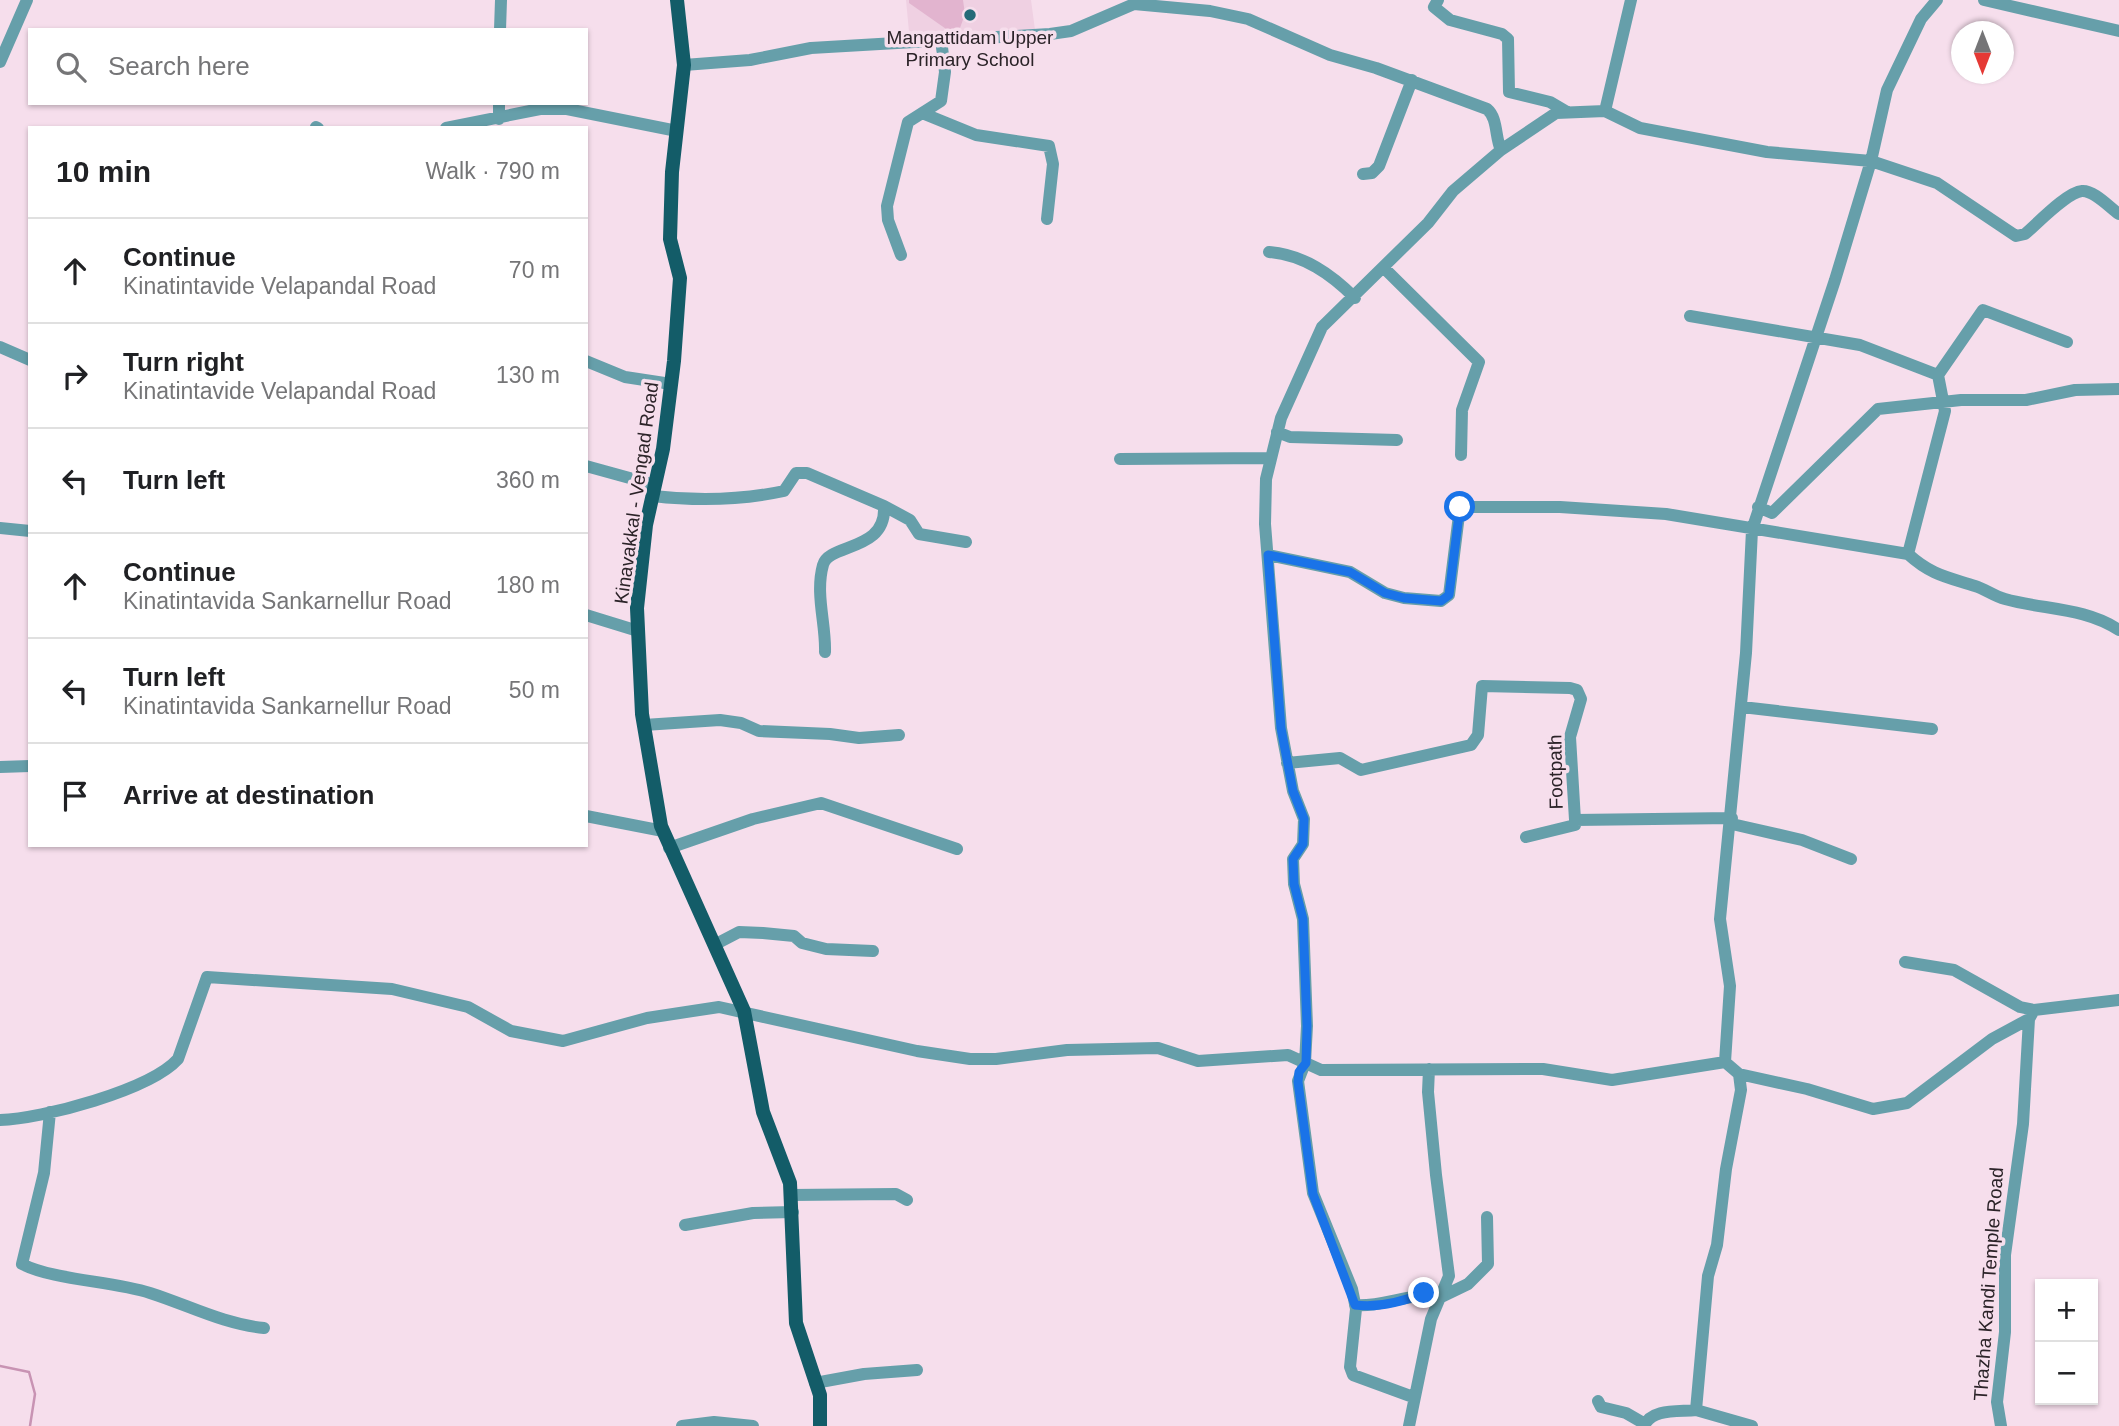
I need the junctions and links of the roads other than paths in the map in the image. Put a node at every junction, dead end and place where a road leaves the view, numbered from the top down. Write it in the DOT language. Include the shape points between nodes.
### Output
graph roads {
  1 [pos="27,0"];
  2 [pos="500,0"];
  3 [pos="677,0"];
  4 [pos="1226,0"];
  5 [pos="1438,0"];
  6 [pos="1631,0"];
  7 [pos="1937,0"];
  8 [pos="1987,1"];
  9 [pos="1226,14"];
  10 [pos="500,28"];
  11 [pos="2119,31"];
  12 [pos="941,39"];
  13 [pos="0,62"];
  14 [pos="684,65"];
  15 [pos="1412,80"];
  16 [pos="499,105"];
  17 [pos="1605,111"];
  18 [pos="922,113"];
  19 [pos="1568,113"];
  20 [pos="499,120"];
  21 [pos="459,126"];
  22 [pos="677,131"];
  23 [pos="1501,150"];
  24 [pos="1871,161"];
  25 [pos="1363,174"];
  26 [pos="2119,214"];
  27 [pos="1047,219"];
  28 [pos="1269,252"];
  29 [pos="901,255"];
  30 [pos="1384,268"];
  31 [pos="1354,298"];
  32 [pos="1690,316"];
  33 [pos="1814,339"];
  34 [pos="2067,342"];
  35 [pos="0,347"];
  36 [pos="28,359"];
  37 [pos="588,362"];
  38 [pos="1938,376"];
  39 [pos="671,384"];
  40 [pos="2119,389"];
  41 [pos="1943,402"];
  42 [pos="1277,432"];
  43 [pos="1397,440"];
  44 [pos="1461,455"];
  45 [pos="1271,458"];
  46 [pos="1120,459"];
  47 [pos="588,467"];
  48 [pos="654,491"];
  49 [pos="884,506"];
  50 [pos="1758,507"];
  51 [pos="0,528"];
  52 [pos="1752,530"];
  53 [pos="28,531"];
  54 [pos="966,542"];
  55 [pos="1908,554"];
  56 [pos="1268,555"];
  57 [pos="588,616"];
  58 [pos="2119,630"];
  59 [pos="638,631"];
  60 [pos="825,652"];
  61 [pos="1742,707"];
  62 [pos="644,725"];
  63 [pos="1932,729"];
  64 [pos="899,735"];
  65 [pos="1287,763"];
  66 [pos="28,766"];
  67 [pos="0,767"];
  68 [pos="588,816"];
  69 [pos="1575,820"];
  70 [pos="1732,821"];
  71 [pos="663,831"];
  72 [pos="1526,837"];
  73 [pos="668,848"];
  74 [pos="957,849"];
  75 [pos="1851,859"];
  76 [pos="716,944"];
  77 [pos="873,951"];
  78 [pos="1905,962"];
  79 [pos="2119,1000"];
  80 [pos="744,1011"];
  81 [pos="2031,1015"];
  82 [pos="1726,1062"];
  83 [pos="1306,1063"];
  84 [pos="1429,1069"];
  85 [pos="1739,1074"];
  86 [pos="50,1112"];
  87 [pos="0,1120"];
  88 [pos="791,1195"];
  89 [pos="907,1200"];
  90 [pos="793,1212"];
  91 [pos="1488,1217"];
  92 [pos="685,1226"];
  93 [pos="1439,1298"];
  94 [pos="1355,1305"];
  95 [pos="264,1328"];
  96 [pos="918,1370"];
  97 [pos="815,1383"];
  98 [pos="1413,1397"];
  99 [pos="1598,1401"];
  100 [pos="1696,1410"];
  101 [pos="1645,1425"];
  102 [pos="682,1426"];
  103 [pos="753,1426"];
  104 [pos="820,1426"];
  105 [pos="1409,1426"];
  106 [pos="1752,1426"];
  107 [pos="2001,1426"];
  1 -- 13 [label="street"];
  2 -- 10 [label="street"];
  3 -- 14 [label="main road, Kinavakkal - Vengad Road"];
  4 -- 9 [label="street"];
  5 -- 19 [label="street" via="1434,7 1450,20 1508,39 1509,92 1550,102"];
  6 -- 17 [label="street"];
  7 -- 24 [label="street" via="1922,19 1887,90"];
  8 -- 11 [label="street"];
  9 -- 12 [label="street" via="1134,4 1071,31"];
  9 -- 15 [label="street" via="1330,55"];
  12 -- 14 [label="street" via="811,48 750,60"];
  12 -- 18 [label="street" via="945,72 941,102"];
  14 -- 22 [label="main road, Kinavakkal - Vengad Road"];
  15 -- 23 [label="street" via="1487,109 1494,118 1495,139"];
  15 -- 25 [label="street" via="1379,166"];
  16 -- 20 [label="street"];
  17 -- 19 [label="street"];
  17 -- 24 [label="street" via="1640,128 1767,152"];
  18 -- 27 [label="street" via="976,135 1049,146 1053,164"];
  18 -- 29 [label="street" via="908,122 887,206"];
  19 -- 23 [label="street" via="1556,113"];
  20 -- 21 [label="street"];
  20 -- 22 [label="street" via="540,109 567,109"];
  22 -- 39 [label="main road, Kinavakkal - Vengad Road" via="670,239 680,278"];
  23 -- 30 [label="street" via="1453,191"];
  24 -- 26 [label="street" via="1937,183 2016,236 2082,191"];
  24 -- 33 [label="street"];
  28 -- 31 [label="street" via="1284,253 1330,274"];
  30 -- 31 [label="street"];
  30 -- 44 [label="street" via="1479,362 1462,410"];
  31 -- 42 [label="street" via="1322,327"];
  32 -- 33 [label="street"];
  33 -- 38 [label="street" via="1860,345"];
  33 -- 50 [label="street"];
  34 -- 38 [label="street" via="1983,310"];
  35 -- 36 [label="street"];
  37 -- 39 [label="street" via="625,377"];
  38 -- 41 [label="street"];
  39 -- 48 [label="main road, Kinavakkal - Vengad Road"];
  40 -- 41 [label="street" via="2076,390 2026,400"];
  41 -- 50 [label="street" via="1878,409 1772,513"];
  41 -- 55 [label="street" via="1945,411"];
  42 -- 43 [label="street" via="1290,437"];
  42 -- 45 [label="street"];
  45 -- 46 [label="street"];
  45 -- 56 [label="street" via="1266,490"];
  47 -- 48 [label="street"];
  48 -- 49 [label="street" via="683,500 765,495 784,491 796,473 807,473"];
  48 -- 59 [label="main road, Kinavakkal - Vengad Road" via="636,608"];
  49 -- 54 [label="street" via="910,520 919,534"];
  49 -- 60 [label="street" via="885,517 877,533 823,564 820,612"];
  50 -- 52 [label="street"];
  51 -- 53 [label="street"];
  52 -- 55 [label="street"];
  52 -- 56 [label="street" via="1665,513 1460,507 1449,595 1441,601 1385,593 1350,572"];
  52 -- 61 [label="street"];
  55 -- 58 [label="street" via="1947,579 2004,599 2067,609"];
  56 -- 65 [label="street"];
  57 -- 59 [label="street"];
  59 -- 62 [label="main road, Kinavakkal - Vengad Road"];
  61 -- 63 [label="street"];
  61 -- 70 [label="street"];
  62 -- 64 [label="street" via="720,720 759,731 859,738"];
  62 -- 71 [label="main road, Kinavakkal - Vengad Road"];
  65 -- 69 [label="street, Footpath" via="1340,758 1361,770 1471,745 1478,735 1482,686 1570,688 1577,690 1580,699 1570,737"];
  65 -- 83 [label="street" via="1304,819 1303,844 1293,859 1303,919"];
  66 -- 67 [label="street"];
  68 -- 71 [label="street"];
  69 -- 70 [label="street"];
  69 -- 72 [label="street" via="1566,830"];
  70 -- 75 [label="street"];
  70 -- 82 [label="street" via="1720,919 1730,986"];
  71 -- 73 [label="main road, Kinavakkal - Vengad Road"];
  73 -- 74 [label="street" via="753,819 821,803"];
  73 -- 76 [label="main road, Kinavakkal - Vengad Road"];
  76 -- 77 [label="street" via="739,932 763,933 794,936 826,949"];
  76 -- 80 [label="main road, Kinavakkal - Vengad Road"];
  78 -- 81 [label="street" via="1954,970"];
  79 -- 81 [label="street"];
  80 -- 83 [label="street" via="970,1059 1158,1048 1198,1061 1288,1055"];
  80 -- 86 [label="street" via="719,1007 647,1018 564,1041 511,1031 468,1007 392,989 207,977 178,1059 169,1070 142,1085"];
  80 -- 88 [label="main road, Kinavakkal - Vengad Road" via="763,1112"];
  81 -- 85 [label="street" via="1906,1103 1873,1109"];
  81 -- 107 [label="street, Thazha Kandi Temple Road" via="2006,1255 2006,1332 1997,1402"];
  82 -- 84 [label="street" via="1612,1080 1543,1069"];
  82 -- 85 [label="street"];
  83 -- 84 [label="street" via="1321,1070"];
  83 -- 94 [label="street" via="1298,1082 1313,1194"];
  84 -- 93 [label="street" via="1449,1276"];
  85 -- 100 [label="street" via="1741,1090 1708,1276"];
  86 -- 87 [label="street"];
  86 -- 95 [label="street" via="44,1173 22,1264 149,1293 236,1326"];
  88 -- 89 [label="street" via="895,1194"];
  88 -- 90 [label="main road, Kinavakkal - Vengad Road"];
  90 -- 92 [label="street" via="753,1213"];
  90 -- 97 [label="main road, Kinavakkal - Vengad Road" via="796,1323"];
  91 -- 93 [label="street" via="1488,1264 1468,1284"];
  93 -- 94 [label="street" via="1424,1293 1392,1303"];
  93 -- 98 [label="street"];
  94 -- 98 [label="street" via="1353,1375"];
  96 -- 97 [label="street"];
  97 -- 104 [label="main road, Kinavakkal - Vengad Road" via="820,1395"];
  98 -- 105 [label="street"];
  99 -- 101 [label="street" via="1601,1407 1626,1413"];
  100 -- 101 [label="street" via="1657,1413"];
  100 -- 106 [label="street"];
  102 -- 103 [label="street" via="714,1422"];
}
